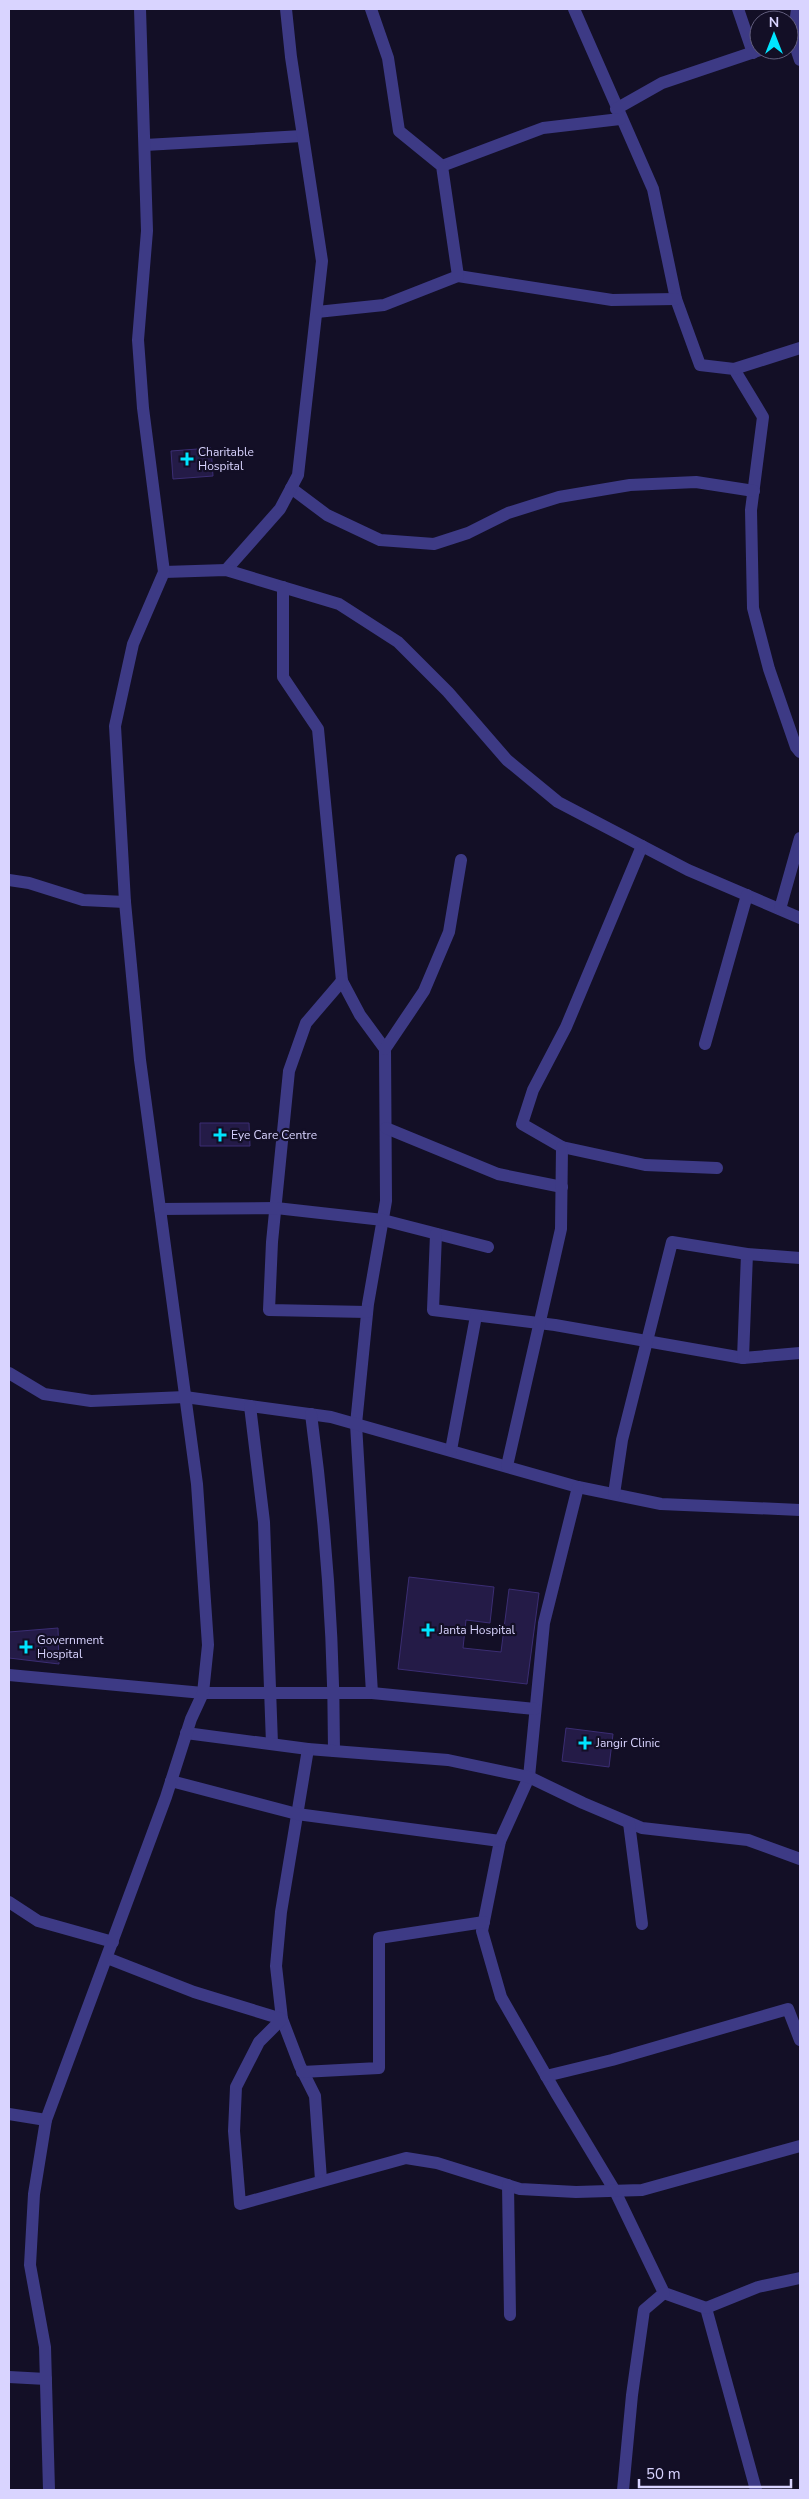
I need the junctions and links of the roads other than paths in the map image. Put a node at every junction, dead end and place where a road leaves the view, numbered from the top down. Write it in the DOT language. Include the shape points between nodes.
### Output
graph roads {
  1 [pos="140,9"];
  2 [pos="286,9"];
  3 [pos="371,9"];
  4 [pos="574,9"];
  5 [pos="738,9"];
  6 [pos="749,35"];
  7 [pos="749,53"];
  8 [pos="618,114"];
  9 [pos="302,136"];
  10 [pos="146,145"];
  11 [pos="442,166"];
  12 [pos="458,276"];
  13 [pos="676,299"];
  14 [pos="317,312"];
  15 [pos="798,351"];
  16 [pos="734,370"];
  17 [pos="291,488"];
  18 [pos="754,492"];
  19 [pos="226,570"];
  20 [pos="164,572"];
  21 [pos="283,587"];
  22 [pos="800,752"];
  23 [pos="800,838"];
  24 [pos="642,846"];
  25 [pos="461,860"];
  26 [pos="9,880"];
  27 [pos="747,895"];
  28 [pos="125,902"];
  29 [pos="780,909"];
  30 [pos="800,918"];
  31 [pos="342,981"];
  32 [pos="705,1044"];
  33 [pos="386,1049"];
  34 [pos="386,1128"];
  35 [pos="562,1147"];
  36 [pos="716,1168"];
  37 [pos="562,1187"];
  38 [pos="276,1208"];
  39 [pos="160,1209"];
  40 [pos="382,1220"];
  41 [pos="436,1234"];
  42 [pos="488,1247"];
  43 [pos="747,1254"];
  44 [pos="800,1258"];
  45 [pos="367,1312"];
  46 [pos="476,1316"];
  47 [pos="539,1323"];
  48 [pos="646,1342"];
  49 [pos="800,1353"];
  50 [pos="743,1358"];
  51 [pos="9,1373"];
  52 [pos="185,1397"];
  53 [pos="250,1406"];
  54 [pos="310,1414"];
  55 [pos="356,1424"];
  56 [pos="451,1450"];
  57 [pos="507,1466"];
  58 [pos="578,1487"];
  59 [pos="614,1494"];
  60 [pos="800,1510"];
  61 [pos="9,1675"];
  62 [pos="203,1693"];
  63 [pos="372,1693"];
  64 [pos="270,1694"];
  65 [pos="334,1694"];
  66 [pos="535,1709"];
  67 [pos="186,1733"];
  68 [pos="272,1744"];
  69 [pos="308,1749"];
  70 [pos="334,1751"];
  71 [pos="528,1777"];
  72 [pos="171,1781"];
  73 [pos="296,1814"];
  74 [pos="629,1823"];
  75 [pos="500,1841"];
  76 [pos="800,1859"];
  77 [pos="9,1902"];
  78 [pos="484,1922"];
  79 [pos="642,1924"];
  80 [pos="113,1942"];
  81 [pos="107,1958"];
  82 [pos="282,2019"];
  83 [pos="800,2040"];
  84 [pos="302,2072"];
  85 [pos="546,2076"];
  86 [pos="9,2114"];
  87 [pos="46,2120"];
  88 [pos="800,2146"];
  89 [pos="321,2180"];
  90 [pos="508,2185"];
  91 [pos="615,2191"];
  92 [pos="800,2278"];
  93 [pos="664,2292"];
  94 [pos="706,2308"];
  95 [pos="510,2314"];
  96 [pos="9,2377"];
  97 [pos="46,2379"];
  98 [pos="49,2490"];
  99 [pos="623,2490"];
  100 [pos="756,2490"];
  1 -- 10 [label="street"];
  2 -- 9 [label="street"];
  3 -- 11 [label="street" via="388,58 400,131"];
  4 -- 8 [label="street"];
  5 -- 6 [label="street"];
  7 -- 8 [label="street" via="662,83"];
  8 -- 11 [label="street" via="543,128"];
  8 -- 13 [label="street" via="653,190"];
  9 -- 10 [label="street"];
  9 -- 14 [label="street" via="322,261"];
  10 -- 20 [label="street" via="147,232 138,340 143,408"];
  11 -- 12 [label="street"];
  12 -- 13 [label="street" via="612,300"];
  12 -- 14 [label="street" via="384,305"];
  13 -- 16 [label="street" via="700,365"];
  14 -- 17 [label="street" via="298,474"];
  15 -- 16 [label="street"];
  16 -- 18 [label="street" via="763,417"];
  17 -- 18 [label="street" via="327,514 380,540 434,544 560,497 630,485 696,482"];
  17 -- 19 [label="street" via="280,509"];
  18 -- 22 [label="street" via="751,510 752,608 769,669"];
  19 -- 20 [label="street"];
  19 -- 21 [label="street"];
  20 -- 28 [label="street" via="133,644 115,726"];
  21 -- 24 [label="street" via="339,604 398,642 448,692 506,760 558,802"];
  21 -- 31 [label="street" via="283,677 318,729"];
  23 -- 29 [label="street"];
  24 -- 27 [label="street"];
  24 -- 35 [label="street" via="566,1027 533,1090 522,1124"];
  25 -- 33 [label="street" via="448,932 424,991"];
  26 -- 28 [label="street" via="30,883 83,900"];
  27 -- 29 [label="street"];
  27 -- 32 [label="street"];
  28 -- 39 [label="street" via="140,1060"];
  29 -- 30 [label="street"];
  31 -- 33 [label="street" via="360,1015"];
  31 -- 38 [label="street" via="306,1022 289,1071"];
  33 -- 34 [label="street"];
  34 -- 37 [label="street" via="498,1174"];
  34 -- 40 [label="street" via="386,1201"];
  35 -- 36 [label="street" via="645,1165"];
  35 -- 37 [label="street"];
  37 -- 47 [label="street" via="561,1229"];
  38 -- 39 [label="street"];
  38 -- 40 [label="street"];
  38 -- 45 [label="street" via="269,1310"];
  39 -- 52 [label="street"];
  40 -- 41 [label="street"];
  40 -- 45 [label="street"];
  41 -- 42 [label="street"];
  41 -- 46 [label="street" via="433,1310"];
  43 -- 44 [label="street"];
  43 -- 48 [label="street" via="672,1242"];
  43 -- 50 [label="street"];
  45 -- 55 [label="street"];
  46 -- 47 [label="street"];
  46 -- 56 [label="street"];
  47 -- 48 [label="street"];
  47 -- 57 [label="street"];
  48 -- 50 [label="street"];
  48 -- 59 [label="street" via="622,1440"];
  49 -- 50 [label="street"];
  51 -- 52 [label="street" via="44,1394 91,1402"];
  52 -- 53 [label="street"];
  52 -- 62 [label="street" via="197,1484 208,1645"];
  53 -- 54 [label="street"];
  53 -- 64 [label="street" via="264,1522"];
  54 -- 55 [label="street"];
  54 -- 65 [label="street" via="323,1505"];
  55 -- 56 [label="street"];
  55 -- 63 [label="street"];
  56 -- 57 [label="street"];
  57 -- 58 [label="street"];
  58 -- 59 [label="street"];
  58 -- 66 [label="street" via="544,1624"];
  59 -- 60 [label="street" via="661,1504"];
  61 -- 62 [label="street"];
  62 -- 64 [label="street"];
  62 -- 67 [label="street"];
  63 -- 65 [label="street"];
  63 -- 66 [label="street"];
  64 -- 65 [label="street"];
  64 -- 68 [label="street"];
  65 -- 70 [label="street"];
  66 -- 71 [label="street"];
  67 -- 68 [label="street"];
  67 -- 72 [label="street"];
  68 -- 69 [label="street"];
  69 -- 70 [label="street"];
  69 -- 73 [label="street"];
  70 -- 71 [label="street" via="448,1760"];
  71 -- 74 [label="street"];
  71 -- 75 [label="street"];
  72 -- 73 [label="street"];
  72 -- 80 [label="street"];
  73 -- 75 [label="street"];
  73 -- 82 [label="street" via="276,1966"];
  74 -- 76 [label="street" via="642,1828 748,1840"];
  74 -- 79 [label="street"];
  75 -- 78 [label="street"];
  77 -- 80 [label="street" via="38,1921"];
  78 -- 84 [label="street" via="379,1938 379,2068"];
  78 -- 85 [label="street" via="482,1931 502,1997"];
  80 -- 81 [label="street"];
  81 -- 82 [label="street" via="194,1992"];
  81 -- 87 [label="street"];
  82 -- 84 [label="street"];
  82 -- 89 [label="street" via="259,2042 236,2087 234,2131 240,2204"];
  83 -- 85 [label="street" via="788,2009"];
  84 -- 89 [label="street" via="315,2096"];
  85 -- 91 [label="street"];
  86 -- 87 [label="street"];
  87 -- 97 [label="street" via="34,2194 30,2265 45,2347"];
  88 -- 91 [label="street" via="642,2190"];
  89 -- 90 [label="street" via="406,2158 437,2163"];
  90 -- 91 [label="street" via="520,2189"];
  90 -- 95 [label="street"];
  91 -- 93 [label="street"];
  92 -- 94 [label="street" via="758,2287"];
  93 -- 94 [label="street"];
  93 -- 99 [label="street" via="644,2310"];
  94 -- 100 [label="street"];
  96 -- 97 [label="street"];
  97 -- 98 [label="street"];
}
